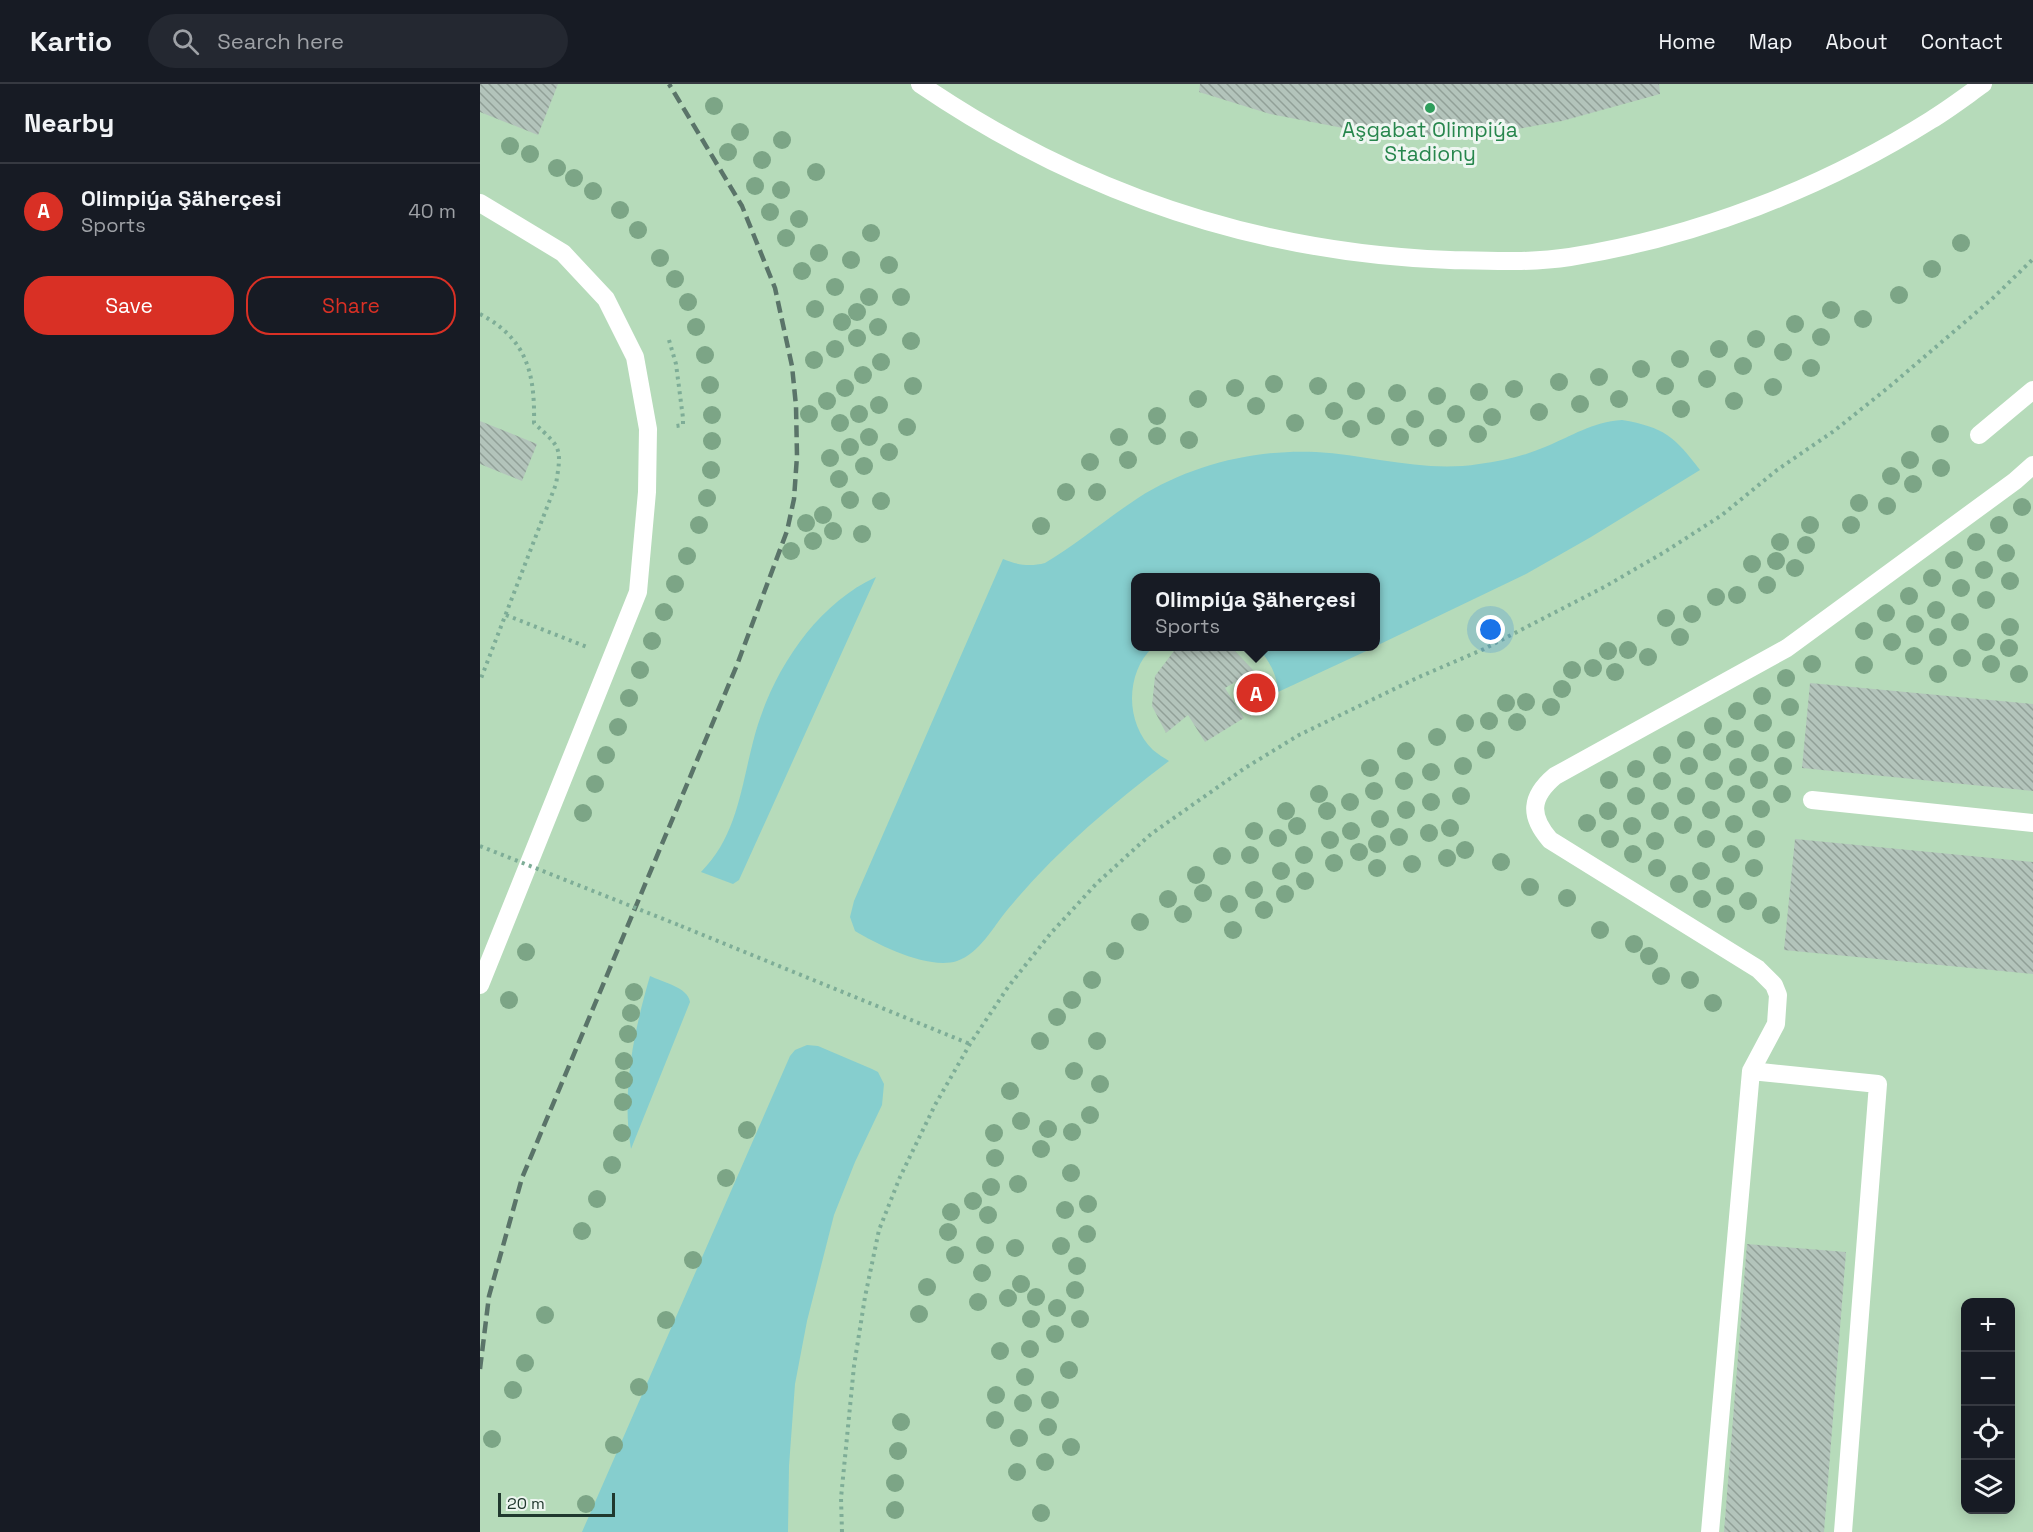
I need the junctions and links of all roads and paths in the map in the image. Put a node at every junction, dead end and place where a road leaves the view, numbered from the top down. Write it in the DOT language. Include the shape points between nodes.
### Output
graph roads {
  1 [pos="920,84"];
  2 [pos="1983,84"];
  3 [pos="480,203"];
  4 [pos="2033,259"];
  5 [pos="480,314"];
  6 [pos="669,340"];
  7 [pos="2033,390"];
  8 [pos="683,418"];
  9 [pos="1979,435"];
  10 [pos="2033,465"];
  11 [pos="506,615"];
  12 [pos="582,645"];
  13 [pos="480,681"];
  14 [pos="1812,800"];
  15 [pos="2033,823"];
  16 [pos="480,846"];
  17 [pos="480,985"];
  18 [pos="970,1044"];
  19 [pos="1751,1071"];
  20 [pos="842,1532"];
  21 [pos="1710,1532"];
  22 [pos="1843,1532"];
  1 -- 2 [label="lane" via="1033,153 1104,186 1178,213 1254,234 1331,249 1489,261 1568,257 1642,243 1717,221 1791,193 1863,159"];
  3 -- 17 [label="lane" via="563,253 606,299 635,357 648,429 638,592"];
  4 -- 18 [label="path" via="1889,387 1722,515 1606,586 1484,649 1299,735 1151,834 1097,883 1051,933"];
  5 -- 11 [label="path" via="516,342 528,364 535,393 534,423 556,443 561,456 556,484"];
  6 -- 8 [label="path"];
  7 -- 9 [label="lane"];
  10 -- 19 [label="lane" via="1787,648 1555,776 1537,796 1539,828 1550,840 1758,969 1774,985 1778,994 1776,1024"];
  11 -- 12 [label="path"];
  11 -- 13 [label="path"];
  14 -- 15 [label="lane"];
  16 -- 18 [label="path, bridge"];
  18 -- 20 [label="path" via="935,1105 879,1230 854,1366 841,1498"];
  19 -- 21 [label="lane"];
  19 -- 22 [label="lane" via="1878,1084"];
}
